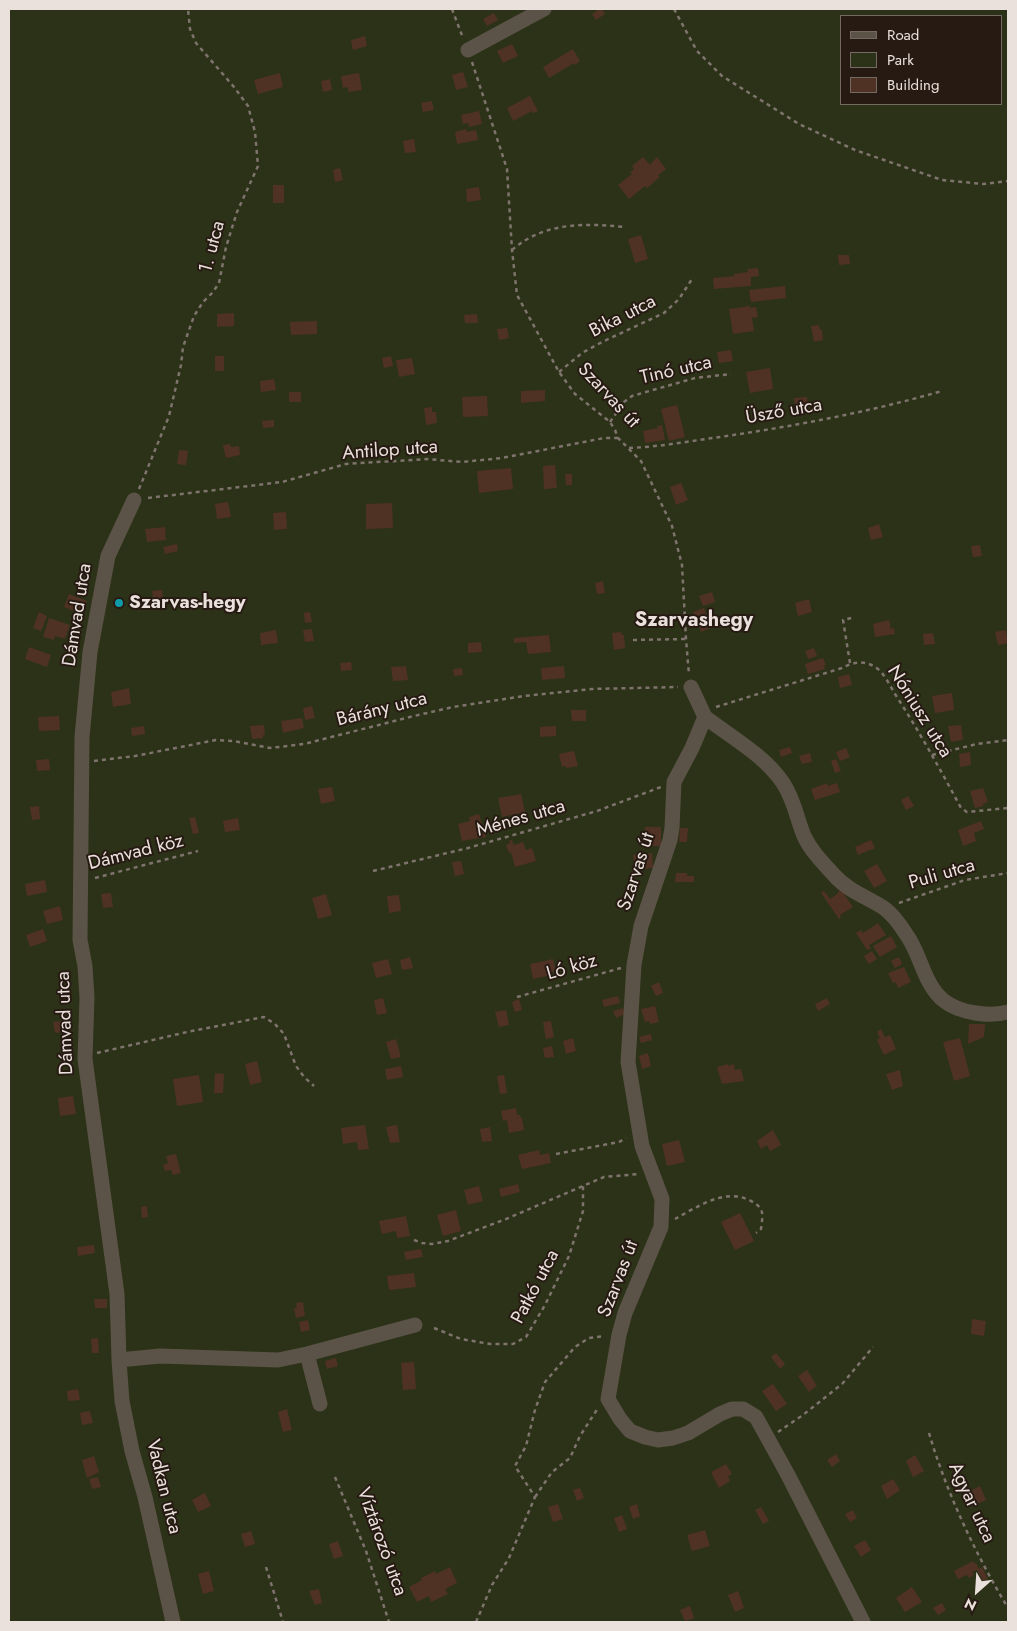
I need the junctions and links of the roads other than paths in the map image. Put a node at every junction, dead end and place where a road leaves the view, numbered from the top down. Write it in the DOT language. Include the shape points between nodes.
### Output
graph roads {
  1 [pos="544,9"];
  2 [pos="468,50"];
  3 [pos="134,500"];
  4 [pos="691,688"];
  5 [pos="704,715"];
  6 [pos="1008,1012"];
  7 [pos="415,1325"];
  8 [pos="307,1354"];
  9 [pos="119,1360"];
  10 [pos="320,1404"];
  11 [pos="173,1622"];
  12 [pos="863,1622"];
  1 -- 2 [label="street"];
  3 -- 9 [label="street, Dámvad utca" via="108,556 90,652 82,737 80,940 87,998 85,1059 117,1294"];
  4 -- 5 [label="street"];
  5 -- 6 [label="street" via="764,761 783,784 814,852 845,886 886,909 907,935 930,983 943,1000 957,1009 971,1012"];
  5 -- 12 [label="street, Szarvas út" via="692,748 674,782 670,840 641,926 634,965 628,1062 642,1146 662,1199 660,1227 619,1335 608,1399 630,1431 658,1440 688,1433 732,1409 743,1409 756,1417"];
  7 -- 8 [label="street"];
  8 -- 9 [label="street" via="278,1360 160,1356"];
  8 -- 10 [label="street"];
  9 -- 11 [label="street, Vadkan utca" via="122,1401 132,1451"];
}
